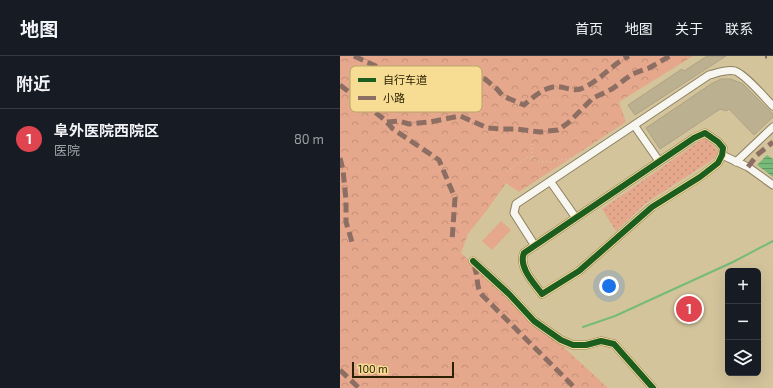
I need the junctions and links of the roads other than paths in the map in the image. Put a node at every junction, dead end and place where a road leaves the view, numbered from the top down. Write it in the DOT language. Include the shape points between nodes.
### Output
graph roads {
  1 [pos="773,106"];
  2 [pos="634,125"];
  3 [pos="773,127"];
  4 [pos="722,156"];
  5 [pos="659,161"];
  6 [pos="736,162"];
  7 [pos="550,181"];
  8 [pos="773,185"];
  9 [pos="576,218"];
  10 [pos="536,246"];
  11 [pos="472,261"];
  12 [pos="653,388"];
  1 -- 2 [label="street" via="735,71 724,71 709,75"];
  2 -- 5 [label="street"];
  2 -- 7 [label="street"];
  3 -- 6 [label="street"];
  4 -- 5 [label="street" via="723,148 705,133"];
  4 -- 6 [label="street"];
  4 -- 10 [label="street" via="718,163 700,177 652,207 579,271 542,294 523,266 522,258 524,253"];
  5 -- 9 [label="street"];
  6 -- 8 [label="street" via="748,167"];
  7 -- 9 [label="street"];
  7 -- 10 [label="street" via="516,204 514,213"];
  9 -- 10 [label="street"];
  11 -- 12 [label="street" via="534,322 573,345 601,341 614,344"];
}
